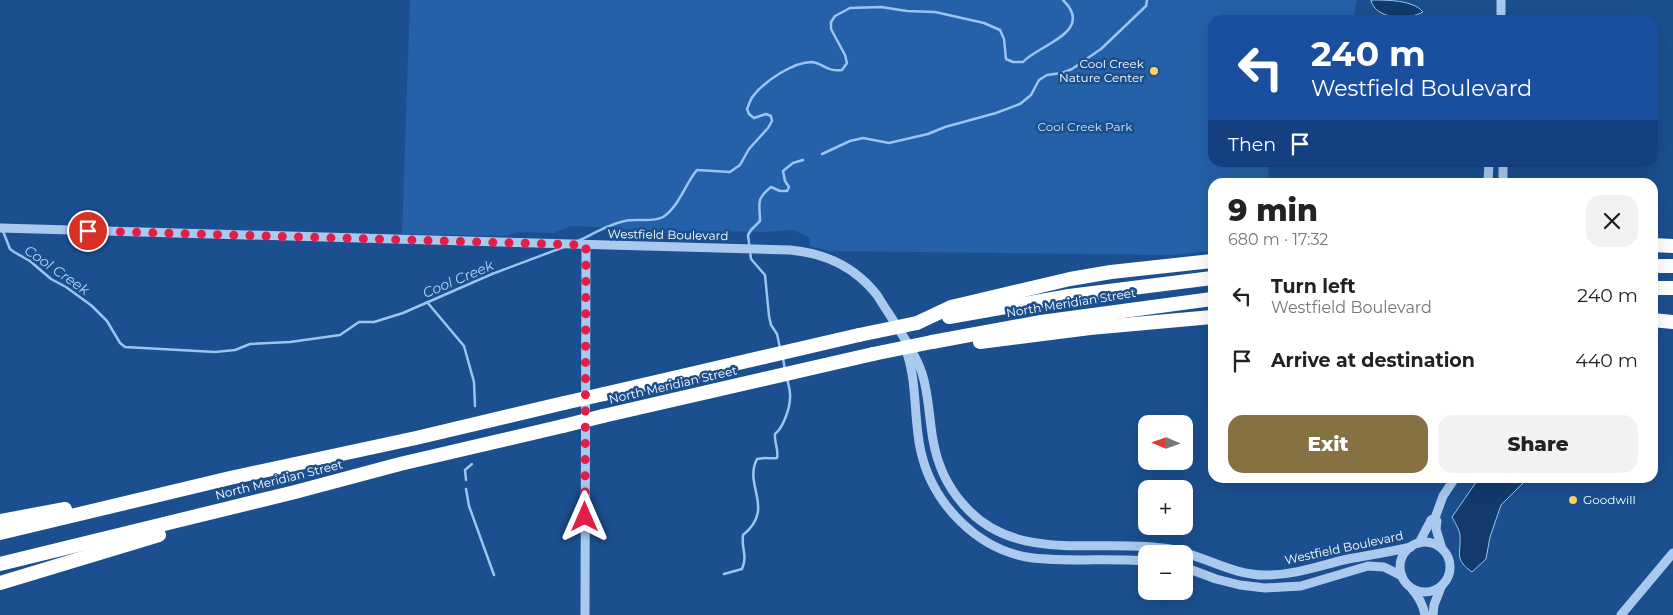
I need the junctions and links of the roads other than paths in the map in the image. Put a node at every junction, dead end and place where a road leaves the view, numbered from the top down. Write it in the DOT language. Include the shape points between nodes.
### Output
graph roads {
  1 [pos="1502,0"];
  2 [pos="1501,15"];
  3 [pos="4,228"];
  4 [pos="582,245"];
  5 [pos="1658,245"];
  6 [pos="1673,246"];
  7 [pos="1208,261"];
  8 [pos="1658,266"];
  9 [pos="1673,266"];
  10 [pos="1208,278"];
  11 [pos="1658,288"];
  12 [pos="1673,288"];
  13 [pos="1208,301"];
  14 [pos="1658,312"];
  15 [pos="1673,313"];
  16 [pos="890,316"];
  17 [pos="1208,317"];
  18 [pos="1658,321"];
  19 [pos="1673,322"];
  20 [pos="917,323"];
  21 [pos="932,342"];
  22 [pos="230,478"];
  23 [pos="1452,483"];
  24 [pos="295,492"];
  25 [pos="1435,518"];
  26 [pos="0,521"];
  27 [pos="0,533"];
  28 [pos="1415,545"];
  29 [pos="1442,549"];
  30 [pos="1673,553"];
  31 [pos="1138,561"];
  32 [pos="0,564"];
  33 [pos="1193,570"];
  34 [pos="1402,576"];
  35 [pos="0,583"];
  36 [pos="1442,585"];
  37 [pos="1412,588"];
  38 [pos="585,615"];
  39 [pos="1425,615"];
  40 [pos="1433,615"];
  41 [pos="1621,615"];
  1 -- 2 [label="street"];
  3 -- 4 [label="street, Westfield Boulevard"];
  4 -- 16 [label="street, Westfield Boulevard" via="756,249 818,255 852,270 870,286"];
  4 -- 38 [label="street"];
  5 -- 6 [label="highway"];
  7 -- 20 [label="highway" via="1070,279 951,307"];
  8 -- 9 [label="highway"];
  10 -- 20 [label="highway, North Meridian Street" via="1068,296"];
  11 -- 12 [label="highway"];
  13 -- 21 [label="highway, North Meridian Street" via="1041,322"];
  14 -- 15 [label="highway"];
  16 -- 28 [label="street, Westfield Boulevard" via="922,372 933,440 949,485 977,518 1019,541 1170,549 1266,576 1303,571"];
  16 -- 31 [label="street, Westfield Boulevard" via="907,352 923,464 946,506 964,526 984,540 1031,557"];
  17 -- 21 [label="highway" via="967,343"];
  18 -- 19 [label="highway"];
  20 -- 22 [label="highway, North Meridian Street, bridge"];
  21 -- 24 [label="highway, North Meridian Street, bridge" via="603,416"];
  22 -- 26 [label="highway"];
  22 -- 27 [label="highway, North Meridian Street"];
  23 -- 25 [label="street"];
  24 -- 32 [label="highway, North Meridian Street"];
  24 -- 35 [label="highway" via="184,529"];
  25 -- 28 [label="street"];
  25 -- 29 [label="street"];
  28 -- 29 [label="street" via="1435,544"];
  28 -- 34 [label="street" via="1405,552 1400,568"];
  29 -- 36 [label="street" via="1447,555 1450,571"];
  30 -- 41 [label="street"];
  33 -- 34 [label="street, Westfield Boulevard" via="1240,585 1265,588 1301,586 1368,566 1384,567"];
  34 -- 37 [label="street"];
  36 -- 37 [label="street" via="1428,592"];
  36 -- 40 [label="street"];
  37 -- 39 [label="street" via="1420,598"];
}
